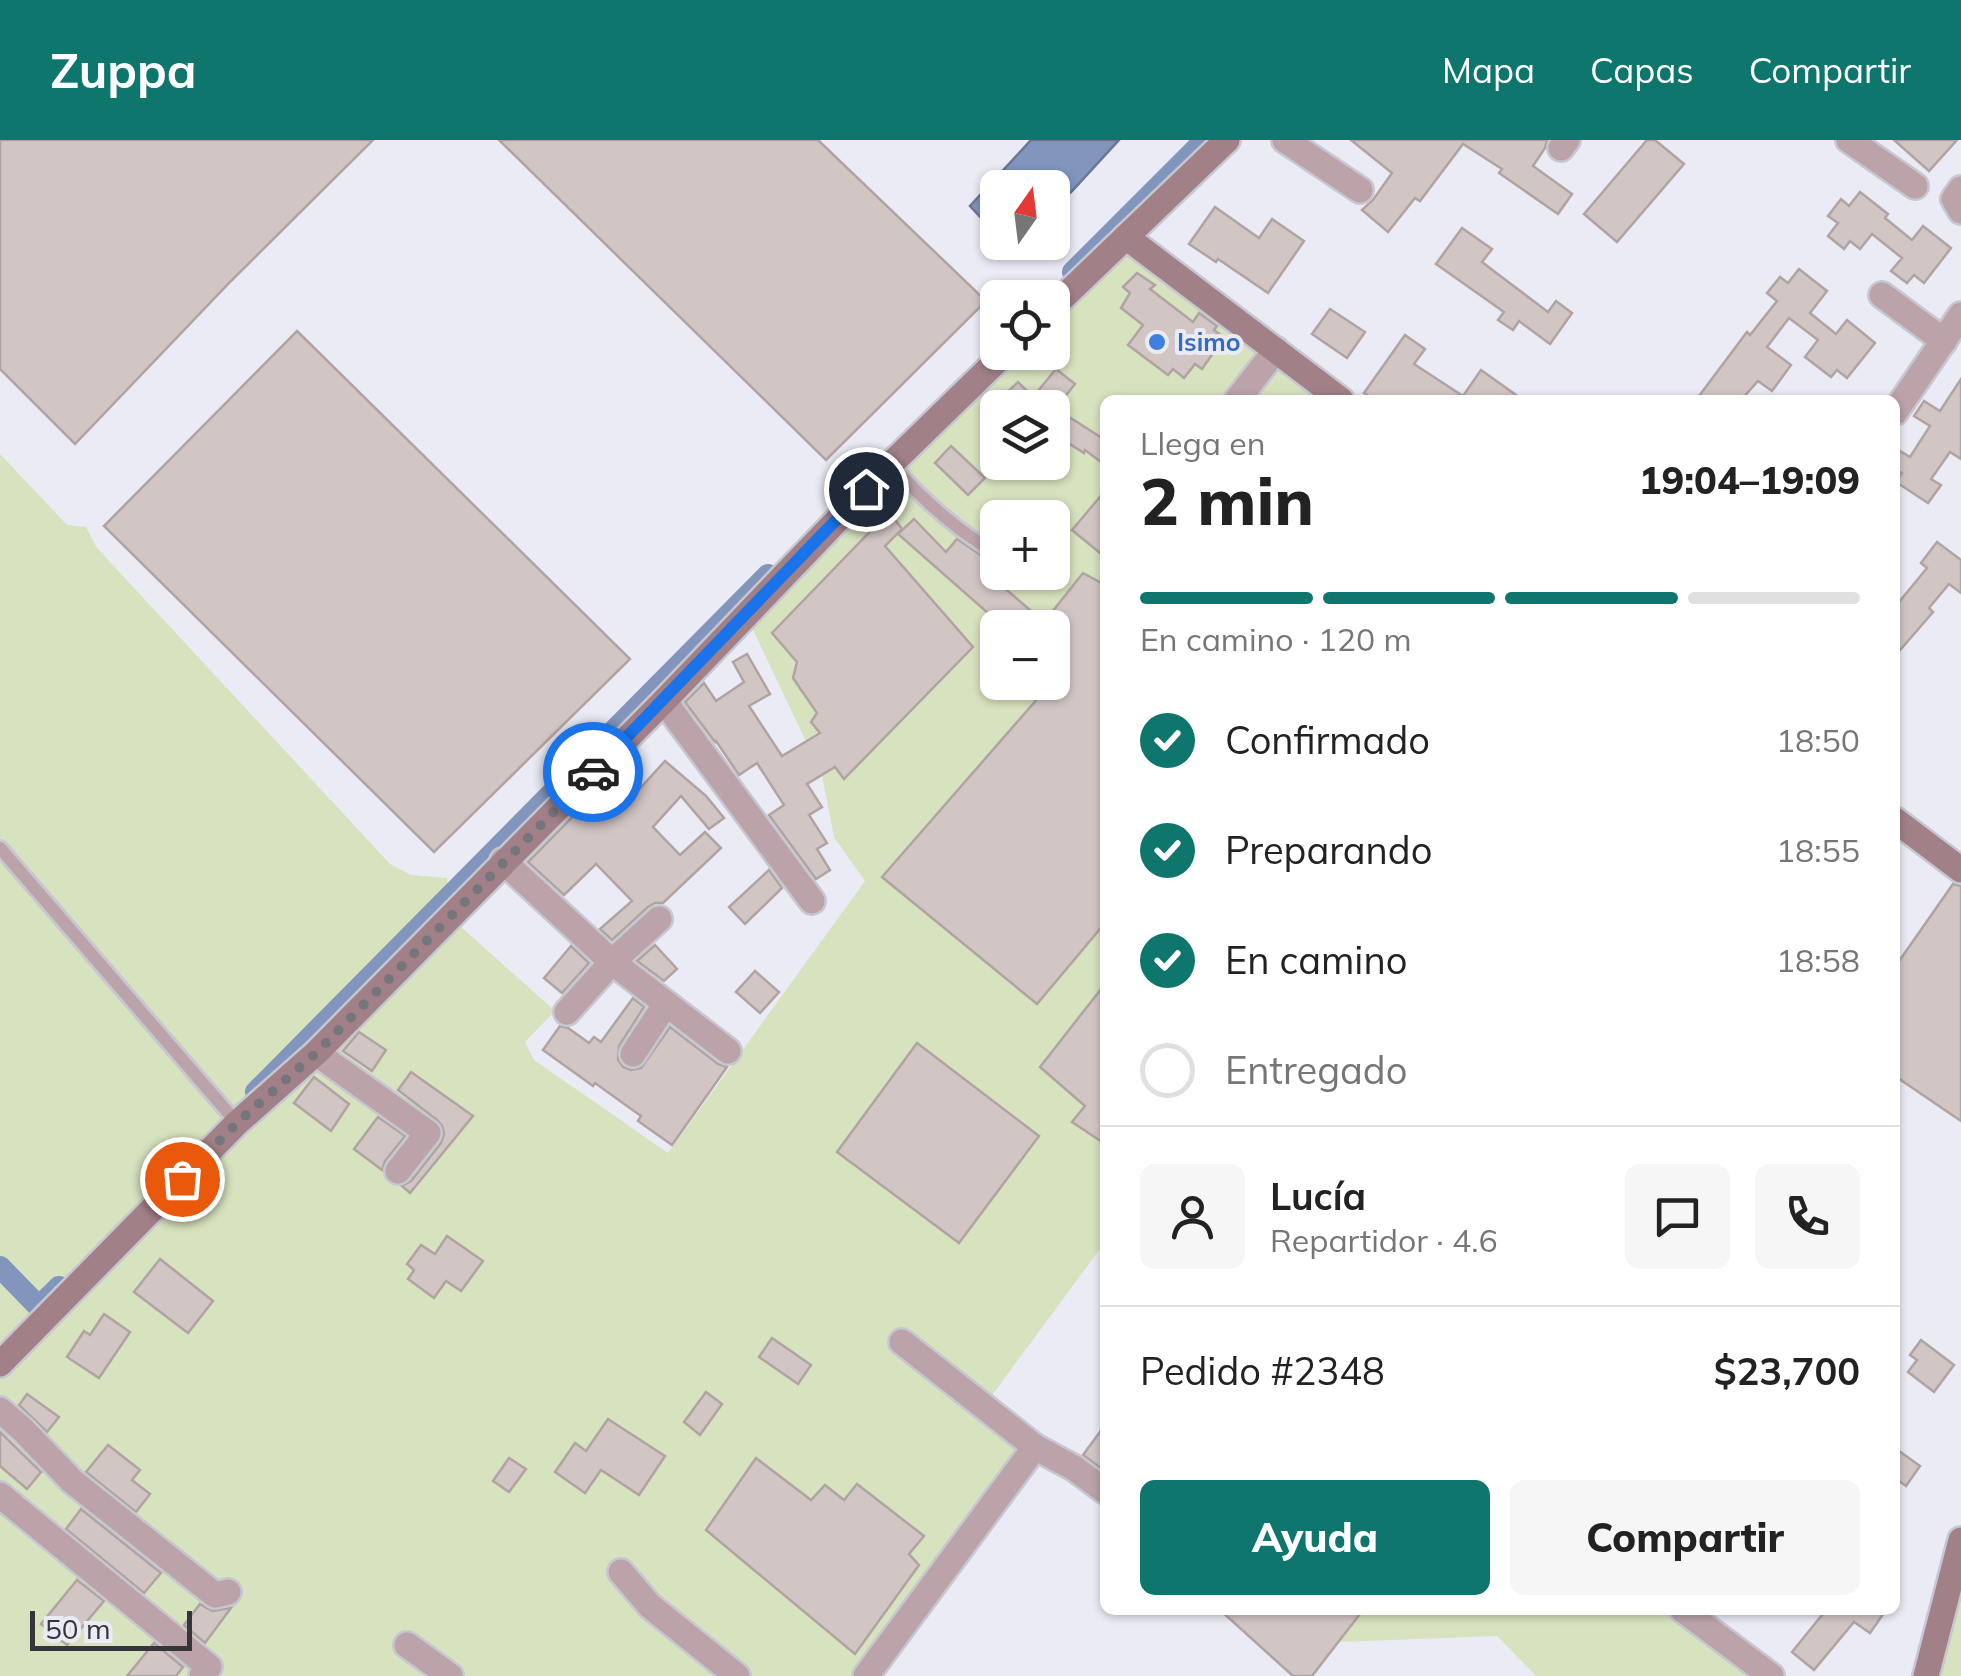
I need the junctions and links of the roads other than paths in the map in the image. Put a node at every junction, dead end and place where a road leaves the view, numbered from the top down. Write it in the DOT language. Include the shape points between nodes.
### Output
graph roads {
  1 [pos="1227,140"];
  2 [pos="1285,140"];
  3 [pos="1849,140"];
  4 [pos="1915,186"];
  5 [pos="1961,188"];
  6 [pos="1360,190"];
  7 [pos="1961,211"];
  8 [pos="1126,237"];
  9 [pos="1070,291"];
  10 [pos="1882,295"];
  11 [pos="1961,314"];
  12 [pos="1944,342"];
  13 [pos="1276,350"];
  14 [pos="987,370"];
  15 [pos="1241,395"];
  16 [pos="1334,395"];
  17 [pos="1900,405"];
  18 [pos="890,464"];
  19 [pos="980,543"];
  20 [pos="664,701"];
  21 [pos="1900,824"];
  22 [pos="0,848"];
  23 [pos="504,862"];
  24 [pos="1961,870"];
  25 [pos="812,902"];
  26 [pos="659,919"];
  27 [pos="612,962"];
  28 [pos="665,1005"];
  29 [pos="568,1012"];
  30 [pos="728,1051"];
  31 [pos="316,1053"];
  32 [pos="633,1054"];
  33 [pos="237,1123"];
  34 [pos="398,1171"];
  35 [pos="902,1342"];
  36 [pos="0,1364"];
  37 [pos="0,1410"];
  38 [pos="1034,1447"];
  39 [pos="1100,1487"];
  40 [pos="0,1495"];
  41 [pos="1961,1540"];
  42 [pos="621,1572"];
  43 [pos="228,1592"];
  44 [pos="1690,1615"];
  45 [pos="408,1646"];
  46 [pos="202,1676"];
  47 [pos="450,1676"];
  48 [pos="737,1676"];
  49 [pos="866,1676"];
  50 [pos="1771,1676"];
  51 [pos="1926,1676"];
  1 -- 8 [label="street"];
  2 -- 6 [label="street"];
  3 -- 4 [label="street"];
  5 -- 7 [label="street" via="1954,198"];
  8 -- 9 [label="street"];
  8 -- 13 [label="street"];
  10 -- 12 [label="street"];
  11 -- 12 [label="street"];
  12 -- 17 [label="street"];
  13 -- 15 [label="street"];
  13 -- 16 [label="street"];
  14 -- 18 [label="street"];
  18 -- 19 [label="lane"];
  18 -- 20 [label="street"];
  20 -- 23 [label="street"];
  20 -- 25 [label="street"];
  21 -- 24 [label="street"];
  22 -- 33 [label="lane"];
  23 -- 27 [label="street"];
  23 -- 31 [label="street"];
  26 -- 27 [label="street"];
  27 -- 28 [label="street"];
  27 -- 29 [label="street"];
  28 -- 30 [label="street"];
  28 -- 32 [label="street"];
  31 -- 33 [label="street"];
  31 -- 34 [label="street" via="428,1133"];
  33 -- 36 [label="street"];
  35 -- 38 [label="street"];
  37 -- 43 [label="street" via="72,1481 188,1576 215,1595"];
  38 -- 39 [label="street"];
  38 -- 49 [label="street"];
  40 -- 46 [label="street" via="209,1666"];
  41 -- 51 [label="street"];
  42 -- 48 [label="street" via="650,1606"];
  44 -- 50 [label="street"];
  45 -- 47 [label="street"];
}
